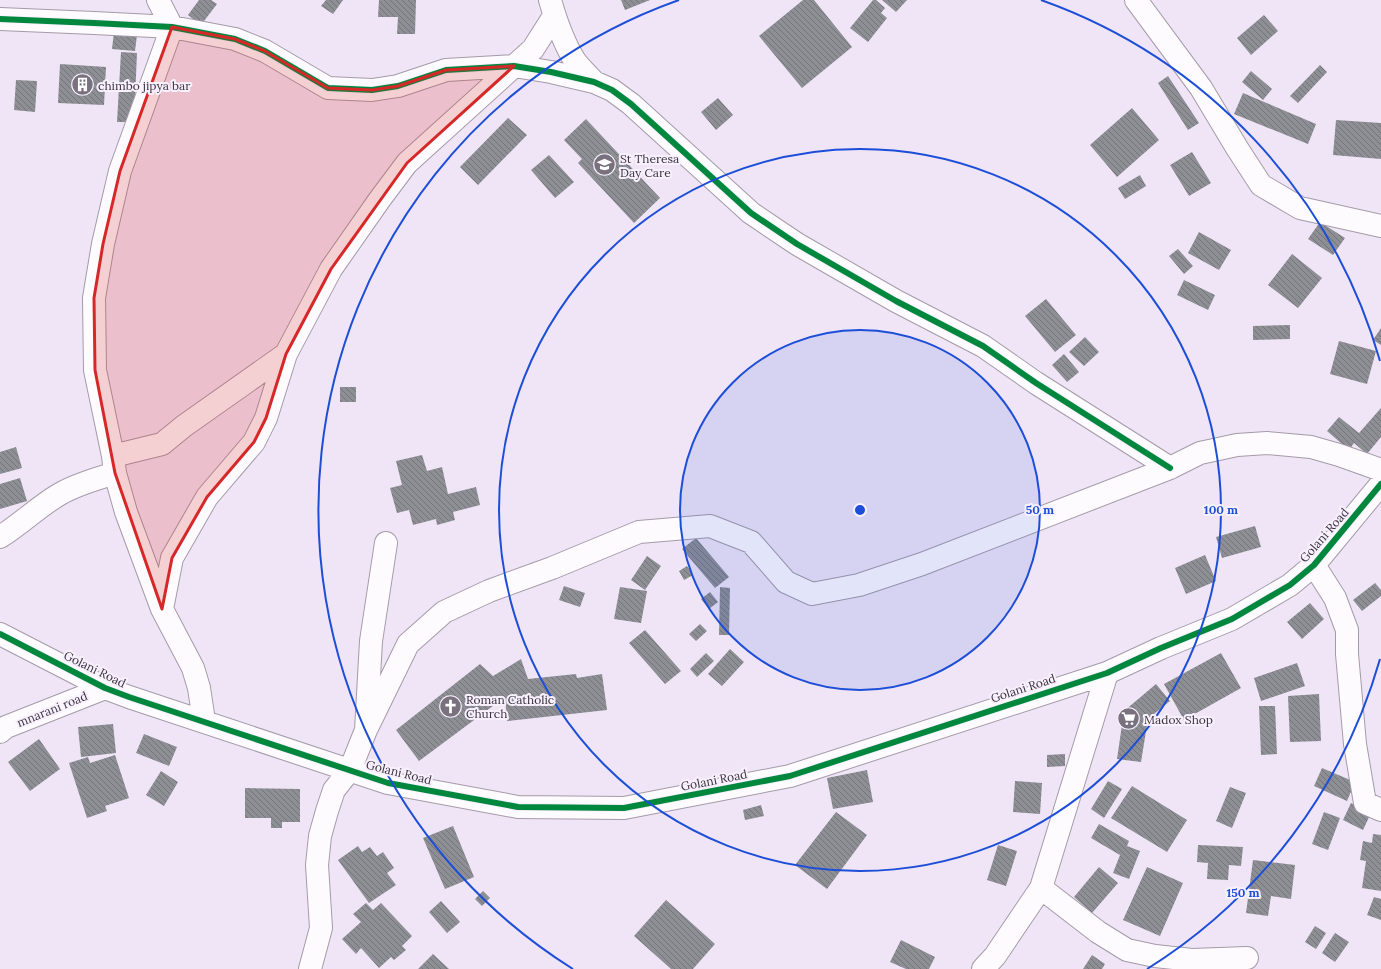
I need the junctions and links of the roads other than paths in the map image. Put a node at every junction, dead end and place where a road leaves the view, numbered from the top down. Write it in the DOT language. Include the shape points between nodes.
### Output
graph roads {
  1 [pos="158,0"];
  2 [pos="1136,0"];
  3 [pos="552,8"];
  4 [pos="0,19"];
  5 [pos="172,28"];
  6 [pos="514,66"];
  7 [pos="594,82"];
  8 [pos="1381,226"];
  9 [pos="286,354"];
  10 [pos="114,464"];
  11 [pos="1170,468"];
  12 [pos="1381,470"];
  13 [pos="1381,484"];
  14 [pos="0,537"];
  15 [pos="386,543"];
  16 [pos="1314,565"];
  17 [pos="162,609"];
  18 [pos="0,634"];
  19 [pos="1107,673"];
  20 [pos="105,688"];
  21 [pos="204,721"];
  22 [pos="366,730"];
  23 [pos="0,732"];
  24 [pos="350,770"];
  25 [pos="1381,810"];
  26 [pos="1041,888"];
  27 [pos="1247,958"];
  28 [pos="310,969"];
  29 [pos="983,969"];
  1 -- 5 [label="street"];
  2 -- 8 [label="street" via="1201,88 1260,185 1300,208"];
  3 -- 6 [label="street" via="533,49"];
  3 -- 7 [label="street" via="564,42 576,62"];
  4 -- 5 [label="street"];
  5 -- 6 [label="street" via="235,39 265,51 328,88 372,90 398,86 446,70"];
  5 -- 10 [label="street" via="120,171 103,244 94,298 95,370"];
  6 -- 7 [label="street"];
  6 -- 9 [label="street" via="407,163 331,269"];
  7 -- 11 [label="street" via="612,90 631,104 752,213 796,244 896,302 984,346 1036,383"];
  9 -- 10 [label="street" via="162,444"];
  9 -- 17 [label="street" via="266,418 254,442 207,497 172,558"];
  10 -- 14 [label="street" via="60,494"];
  10 -- 17 [label="street" via="126,512"];
  11 -- 12 [label="street" via="1200,453 1237,445 1266,443 1311,447"];
  11 -- 22 [label="street" via="922,564 860,585 812,594 786,582 751,542 710,526 639,532 489,591 444,612 408,644"];
  13 -- 16 [label="street, Golani Road"];
  15 -- 22 [label="street" via="371,641"];
  16 -- 19 [label="street, Golani Road" via="1290,585 1232,618"];
  16 -- 25 [label="street" via="1336,598 1347,630 1355,744 1365,803"];
  17 -- 21 [label="street" via="193,668"];
  18 -- 20 [label="street, Golani Road"];
  19 -- 24 [label="street, Golani Road" via="790,776 624,808 518,807 388,783"];
  19 -- 26 [label="street"];
  20 -- 21 [label="street, Golani Road"];
  20 -- 23 [label="street, mnarani road" via="6,727"];
  21 -- 24 [label="street, Golani Road"];
  22 -- 24 [label="street"];
  24 -- 28 [label="street" via="334,790 320,836 317,865 320,928"];
  26 -- 27 [label="street" via="1098,932 1127,950 1192,960"];
  26 -- 29 [label="street" via="995,956"];
}
